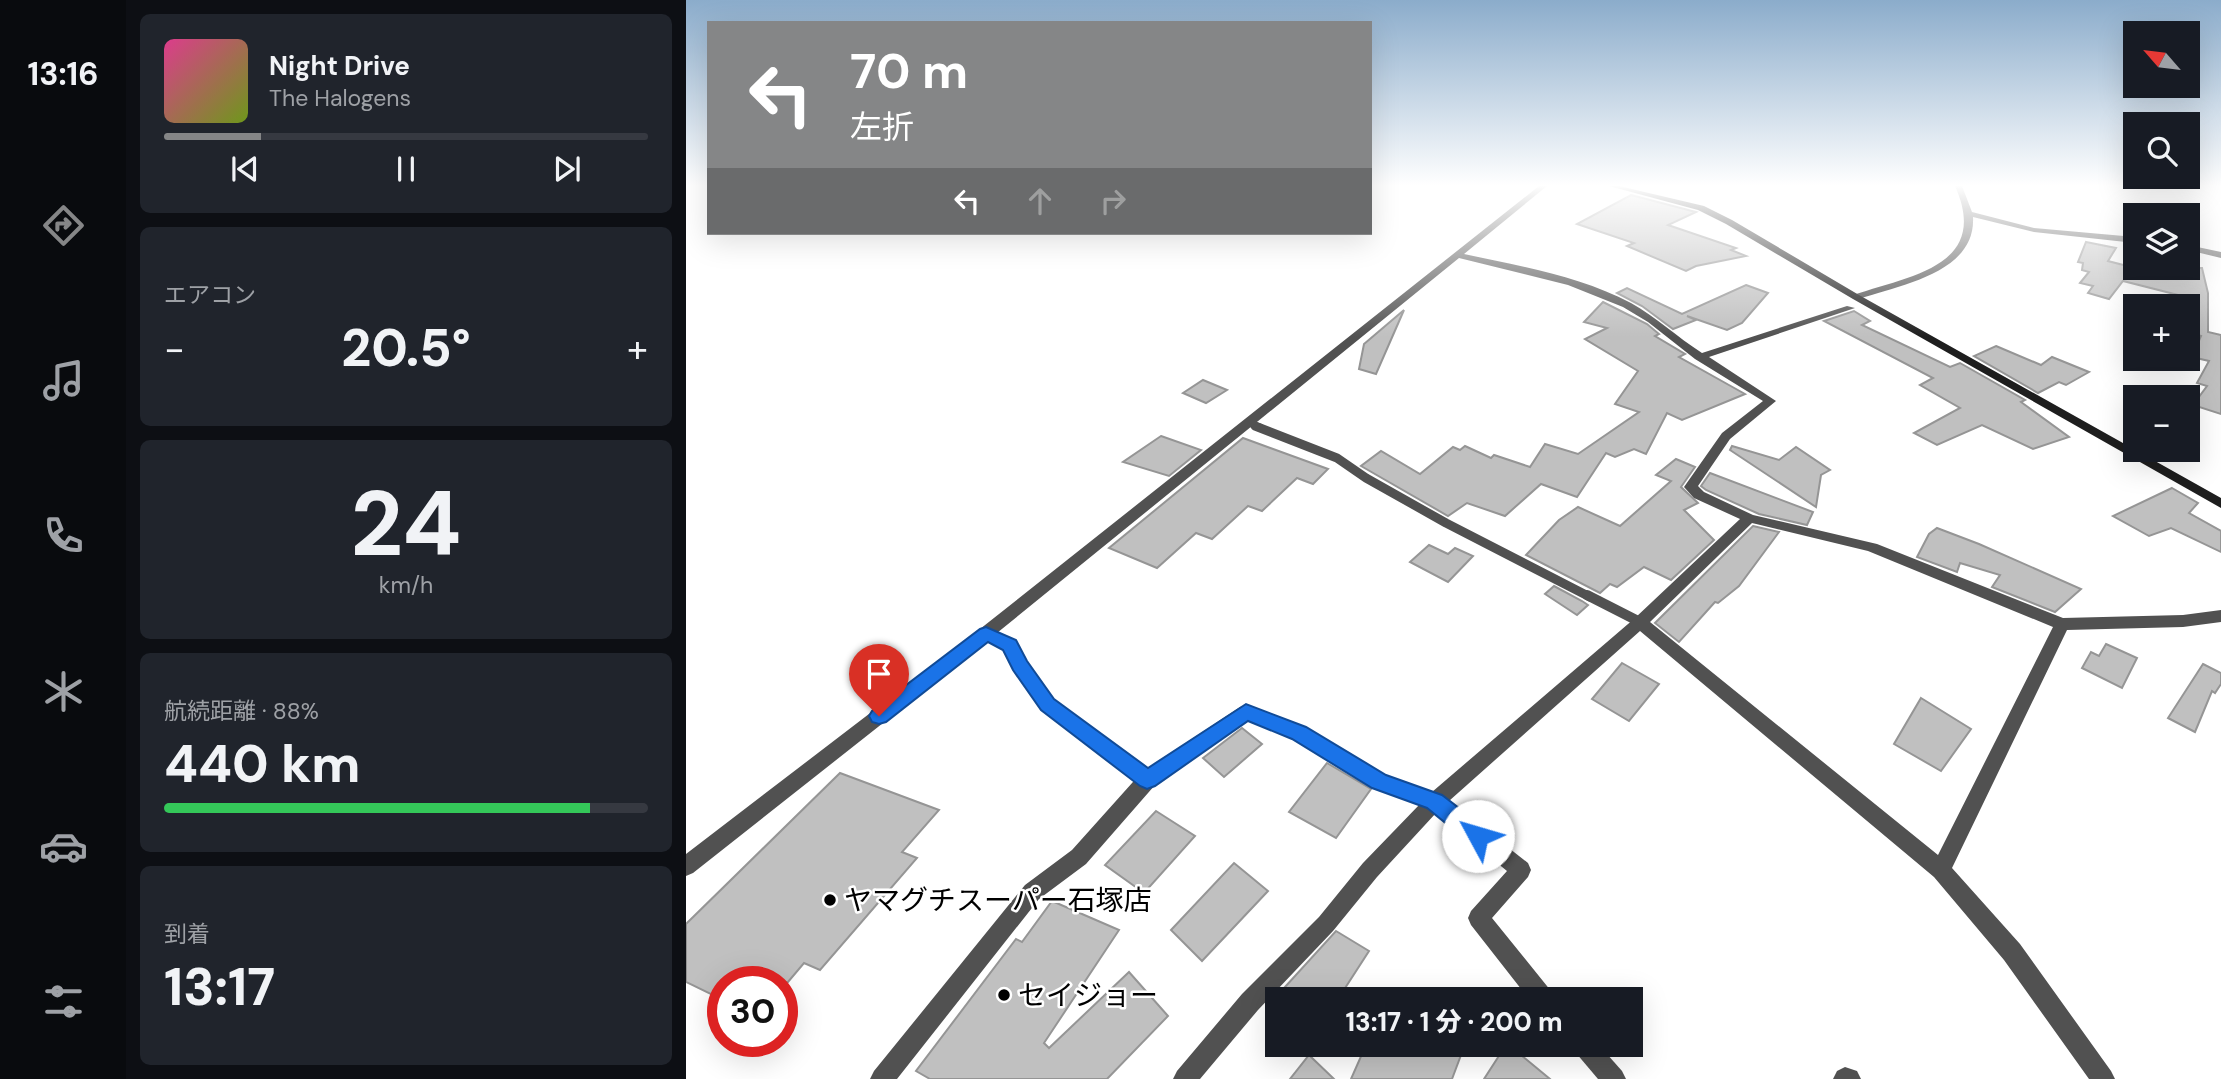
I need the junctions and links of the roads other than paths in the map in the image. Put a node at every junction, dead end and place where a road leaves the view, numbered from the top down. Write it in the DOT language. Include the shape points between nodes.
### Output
graph roads {
  1 [pos="1480,236"];
  2 [pos="1747,236"];
  3 [pos="1965,236"];
  4 [pos="2098,236"];
  5 [pos="2123,239"];
  6 [pos="2200,251"];
  7 [pos="1457,255"];
  8 [pos="2221,255"];
  9 [pos="1853,302"];
  10 [pos="1699,357"];
  11 [pos="1249,422"];
  12 [pos="2221,504"];
  13 [pos="1749,517"];
  14 [pos="2221,616"];
  15 [pos="1640,622"];
  16 [pos="2062,624"];
  17 [pos="986,633"];
  18 [pos="1147,779"];
  19 [pos="1435,802"];
  20 [pos="686,866"];
  21 [pos="1941,870"];
  22 [pos="1533,987"];
  23 [pos="1595,1057"];
  24 [pos="882,1079"];
  25 [pos="1185,1079"];
  26 [pos="1614,1079"];
  27 [pos="2103,1079"];
  1 -- 7 [label="street"];
  2 -- 9 [label="street"];
  3 -- 9 [label="street" via="1951,259"];
  4 -- 5 [label="street"];
  6 -- 8 [label="street"];
  7 -- 10 [label="street" via="1600,293 1633,309"];
  7 -- 11 [label="street"];
  9 -- 10 [label="street"];
  9 -- 12 [label="street"];
  10 -- 13 [label="street" via="1770,401 1726,436 1691,487"];
  11 -- 15 [label="lane" via="1337,457 1446,523"];
  11 -- 17 [label="street"];
  13 -- 15 [label="street"];
  13 -- 16 [label="street" via="1872,547"];
  14 -- 16 [label="street"];
  15 -- 19 [label="street"];
  15 -- 21 [label="street"];
  16 -- 21 [label="street"];
  17 -- 18 [label="lane" via="1010,645 1047,705"];
  17 -- 20 [label="street"];
  18 -- 19 [label="street" via="1246,712 1299,733 1379,782"];
  18 -- 24 [label="street" via="1079,856 1032,892"];
  19 -- 22 [label="street" via="1521,870 1478,918"];
  19 -- 25 [label="street"];
  21 -- 27 [label="street" via="2012,952"];
  23 -- 26 [label="street"];
}
